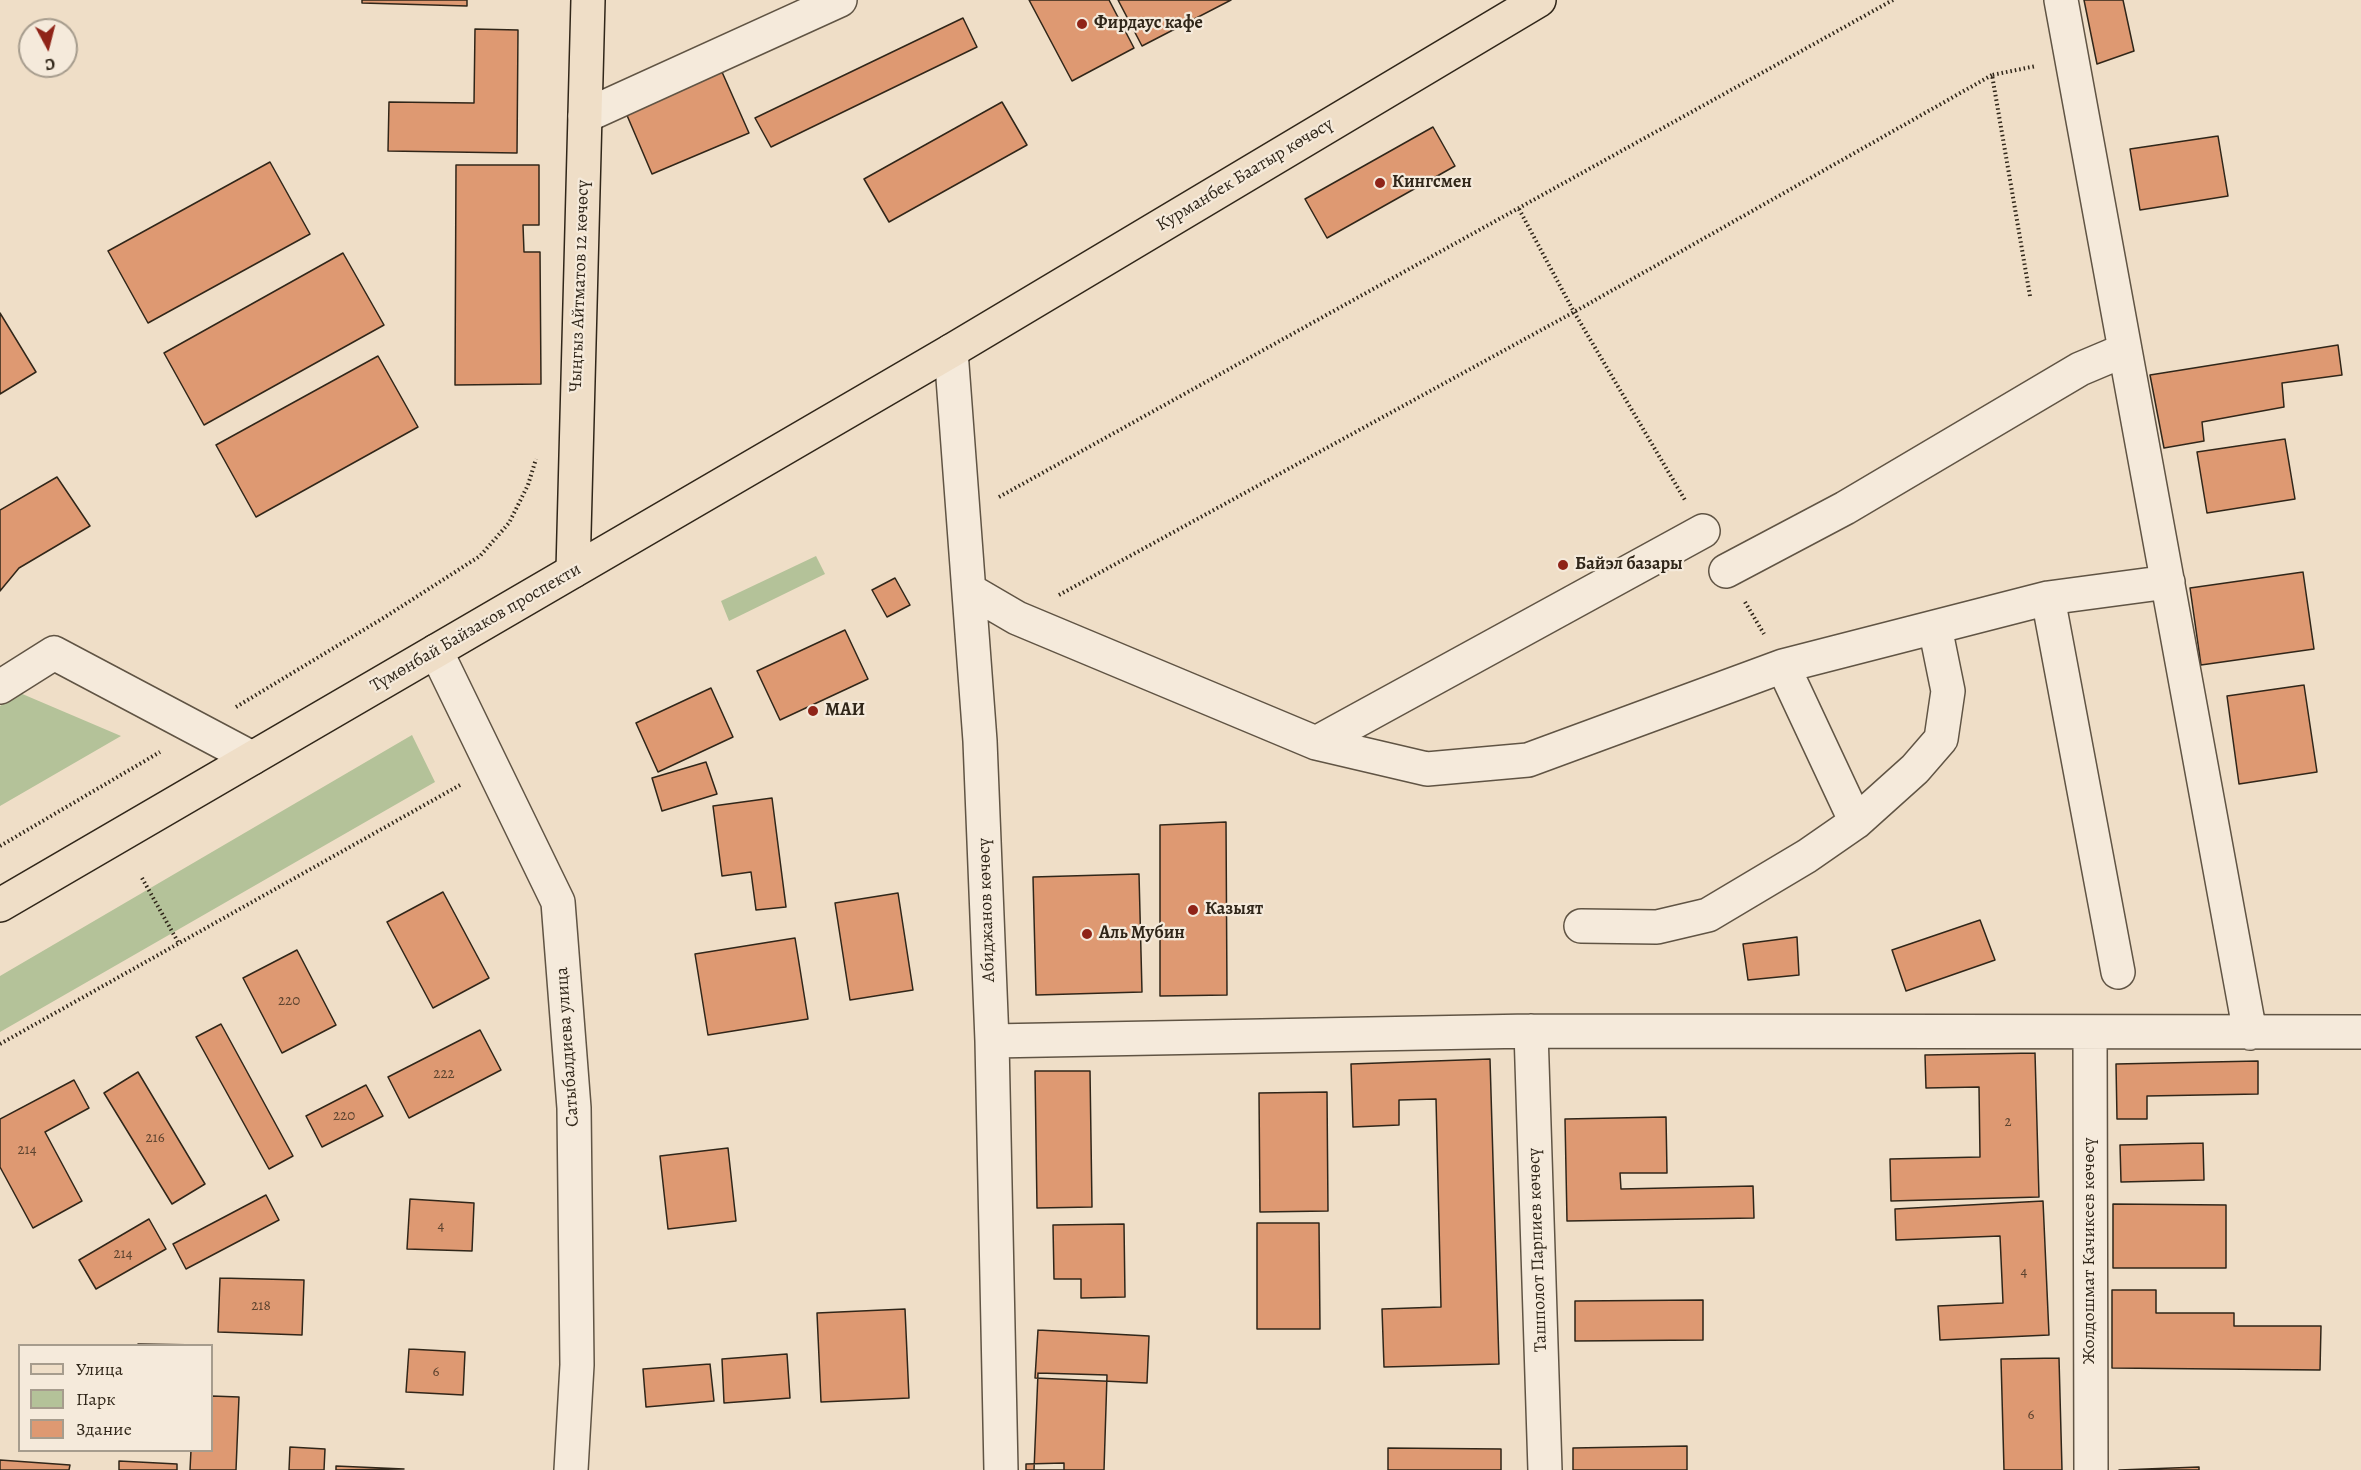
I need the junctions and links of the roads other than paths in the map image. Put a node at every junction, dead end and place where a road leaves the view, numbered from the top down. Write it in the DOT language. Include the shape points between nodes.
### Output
graph roads {
  1 [pos="588,0"];
  2 [pos="840,0"];
  3 [pos="1539,0"];
  4 [pos="2061,0"];
  5 [pos="585,116"];
  6 [pos="2125,350"];
  7 [pos="951,351"];
  8 [pos="1703,531"];
  9 [pos="573,571"];
  10 [pos="1726,571"];
  11 [pos="2168,582"];
  12 [pos="969,590"];
  13 [pos="2048,598"];
  14 [pos="1935,627"];
  15 [pos="436,651"];
  16 [pos="1782,666"];
  17 [pos="0,687"];
  18 [pos="1316,744"];
  19 [pos="252,758"];
  20 [pos="1856,822"];
  21 [pos="0,905"];
  22 [pos="1581,926"];
  23 [pos="2118,972"];
  24 [pos="1532,1031"];
  25 [pos="2090,1032"];
  26 [pos="2361,1032"];
  27 [pos="2250,1033"];
  28 [pos="992,1041"];
  29 [pos="571,1470"];
  30 [pos="1001,1470"];
  31 [pos="1545,1470"];
  32 [pos="2091,1470"];
  1 -- 5 [label="main road, Чыңгыз Айтматов 12 көчөсү"];
  2 -- 5 [label="street"];
  3 -- 7 [label="main road, Курманбек Баатыр көчөсү"];
  4 -- 6 [label="street"];
  5 -- 9 [label="main road, Чыңгыз Айтматов 12 көчөсү"];
  6 -- 10 [label="street" via="2080,369 1845,508"];
  6 -- 11 [label="street"];
  7 -- 9 [label="main road, Түмөнбай Байзаков проспекти"];
  7 -- 12 [label="street, Абиджанов көчөсү"];
  8 -- 18 [label="street"];
  9 -- 15 [label="main road, Түмөнбай Байзаков проспекти"];
  11 -- 13 [label="street"];
  11 -- 27 [label="street"];
  12 -- 18 [label="street" via="1017,618"];
  12 -- 28 [label="street, Абиджанов көчөсү" via="980,741"];
  13 -- 14 [label="street"];
  13 -- 23 [label="street"];
  14 -- 16 [label="street"];
  14 -- 20 [label="street" via="1948,691 1941,739 1915,769"];
  15 -- 19 [label="main road, Түмөнбай Байзаков проспекти"];
  15 -- 29 [label="street, Сатыбалдиева улица" via="558,902 574,1108 577,1365"];
  16 -- 18 [label="street" via="1528,760 1427,769"];
  16 -- 20 [label="street"];
  17 -- 19 [label="street" via="54,653"];
  19 -- 21 [label="main road, Түмөнбай Байзаков проспекти"];
  20 -- 22 [label="street" via="1708,915 1657,927"];
  24 -- 25 [label="street"];
  24 -- 28 [label="street"];
  24 -- 31 [label="street, Ташполот Парпиев көчөсү"];
  25 -- 27 [label="street"];
  25 -- 32 [label="street, Жолдошмат Качикеев көчөсү"];
  26 -- 27 [label="street"];
  28 -- 30 [label="street, Абиджанов көчөсү"];
}
